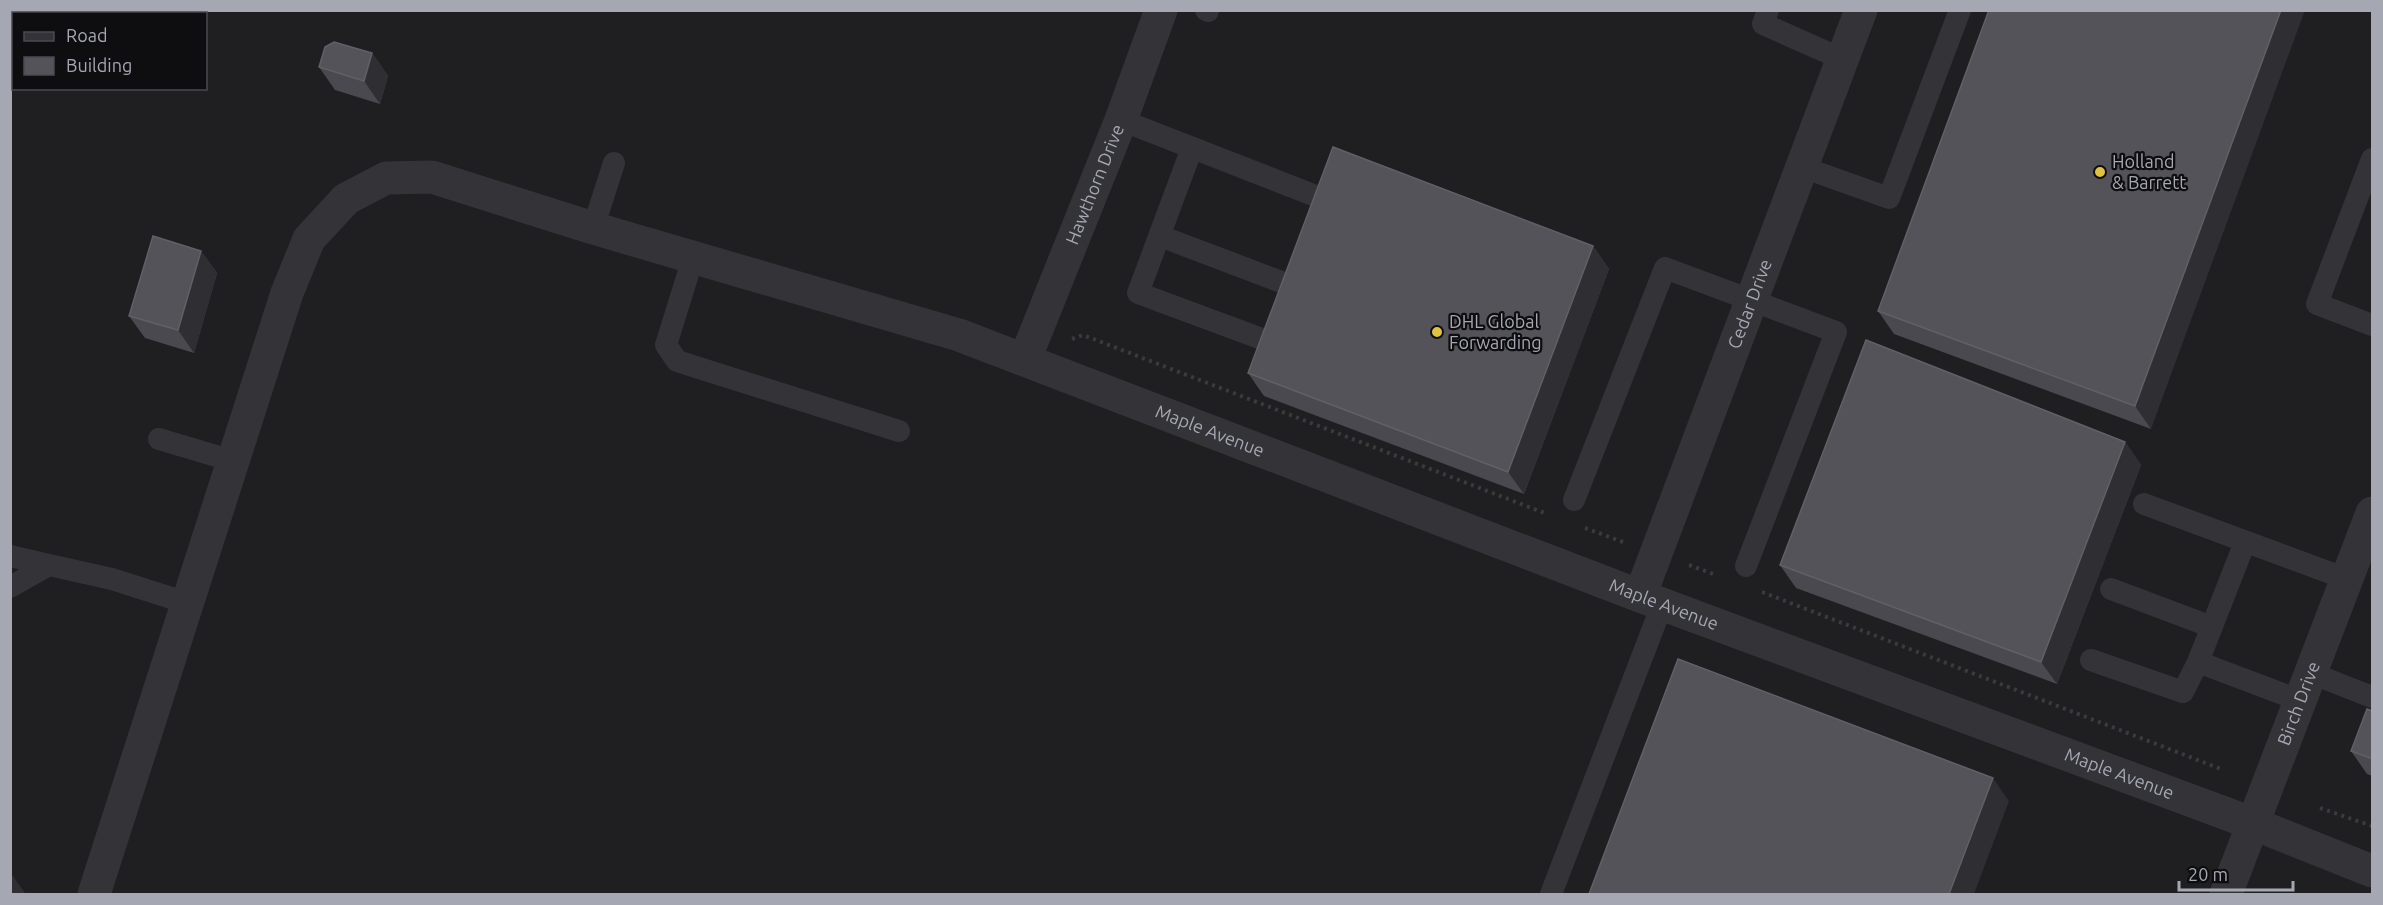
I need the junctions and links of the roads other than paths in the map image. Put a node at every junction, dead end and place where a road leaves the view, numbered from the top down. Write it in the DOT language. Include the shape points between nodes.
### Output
graph roads {
  1 [pos="1161,10"];
  2 [pos="1768,10"];
  3 [pos="1861,10"];
  4 [pos="1960,10"];
  5 [pos="1842,59"];
  6 [pos="1121,120"];
  7 [pos="1192,148"];
  8 [pos="2373,159"];
  9 [pos="614,163"];
  10 [pos="1802,167"];
  11 [pos="1326,200"];
  12 [pos="593,228"];
  13 [pos="1160,236"];
  14 [pos="693,258"];
  15 [pos="1292,286"];
  16 [pos="1752,299"];
  17 [pos="2373,325"];
  18 [pos="1270,342"];
  19 [pos="1025,359"];
  20 [pos="899,431"];
  21 [pos="159,440"];
  22 [pos="233,461"];
  23 [pos="1574,500"];
  24 [pos="2144,504"];
  25 [pos="2369,531"];
  26 [pos="2245,542"];
  27 [pos="10,556"];
  28 [pos="49,565"];
  29 [pos="1746,566"];
  30 [pos="2347,579"];
  31 [pos="10,587"];
  32 [pos="2111,589"];
  33 [pos="1651,601"];
  34 [pos="187,603"];
  35 [pos="2212,627"];
  36 [pos="2091,660"];
  37 [pos="2198,662"];
  38 [pos="2306,687"];
  39 [pos="2373,697"];
  40 [pos="2254,824"];
  41 [pos="2373,871"];
  42 [pos="94,894"];
  43 [pos="1551,894"];
  44 [pos="2226,894"];
  1 -- 6 [label="street, Hawthorn Drive"];
  2 -- 5 [label="lane" via="1763,24"];
  3 -- 5 [label="street, Cedar Drive"];
  4 -- 10 [label="lane" via="1889,198"];
  5 -- 10 [label="street, Cedar Drive"];
  6 -- 7 [label="lane"];
  6 -- 19 [label="street, Hawthorn Drive"];
  7 -- 11 [label="lane"];
  7 -- 13 [label="lane"];
  8 -- 17 [label="lane" via="2318,304"];
  9 -- 12 [label="lane"];
  10 -- 16 [label="street, Cedar Drive"];
  12 -- 14 [label="street, Maple Avenue"];
  12 -- 22 [label="street, Maple Avenue" via="432,177 386,178 346,199 309,239 287,293"];
  13 -- 15 [label="lane"];
  13 -- 18 [label="lane" via="1138,293"];
  14 -- 19 [label="street, Maple Avenue" via="959,335"];
  14 -- 20 [label="lane" via="666,345 677,361"];
  16 -- 23 [label="lane" via="1665,268"];
  16 -- 29 [label="lane" via="1836,332"];
  16 -- 33 [label="street, Cedar Drive"];
  19 -- 33 [label="street, Maple Avenue"];
  21 -- 22 [label="lane"];
  22 -- 34 [label="street, Maple Avenue"];
  24 -- 26 [label="lane"];
  25 -- 30 [label="street, Birch Drive"];
  26 -- 30 [label="lane"];
  26 -- 35 [label="lane"];
  27 -- 28 [label="lane"];
  28 -- 31 [label="lane"];
  28 -- 34 [label="lane" via="112,579"];
  30 -- 38 [label="street, Birch Drive"];
  32 -- 35 [label="lane"];
  33 -- 40 [label="street, Maple Avenue"];
  33 -- 43 [label="lane"];
  34 -- 42 [label="street, Maple Avenue"];
  35 -- 37 [label="lane"];
  36 -- 37 [label="lane" via="2183,692"];
  37 -- 38 [label="lane"];
  38 -- 39 [label="lane"];
  38 -- 40 [label="street, Birch Drive"];
  40 -- 41 [label="street, Maple Avenue"];
  40 -- 44 [label="street, Birch Drive"];
}
